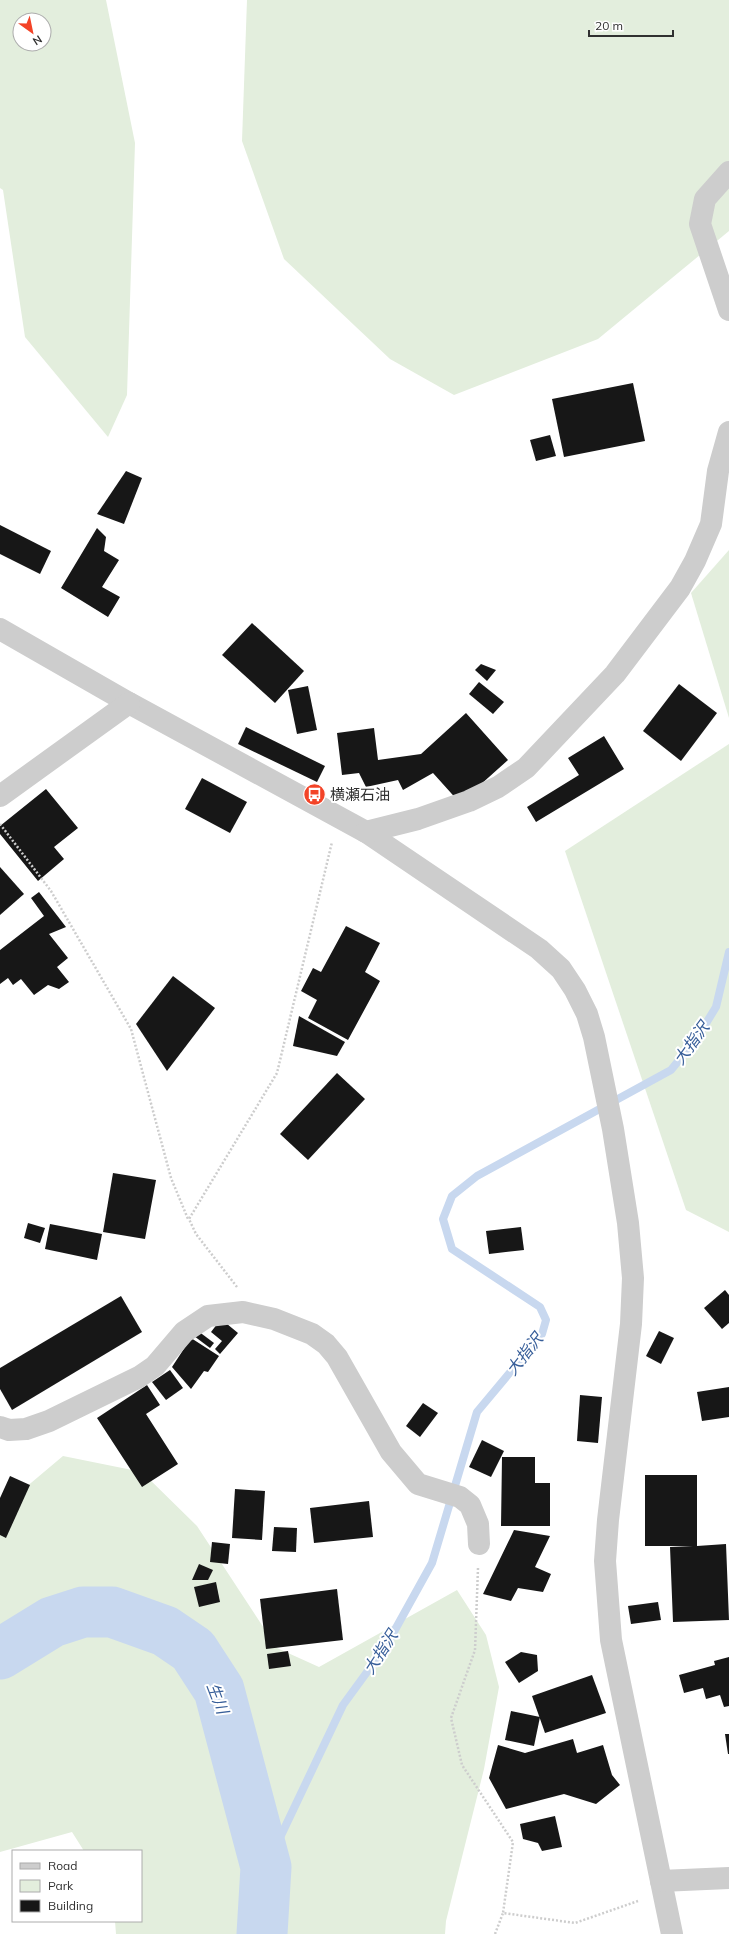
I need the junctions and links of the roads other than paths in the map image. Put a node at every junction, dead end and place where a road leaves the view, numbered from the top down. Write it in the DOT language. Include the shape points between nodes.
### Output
graph roads {
  1 [pos="729,172"];
  2 [pos="729,310"];
  3 [pos="729,432"];
  4 [pos="723,470"];
  5 [pos="0,629"];
  6 [pos="129,703"];
  7 [pos="0,796"];
  8 [pos="366,832"];
  9 [pos="0,1427"];
  10 [pos="479,1544"];
  11 [pos="729,1878"];
  12 [pos="663,1887"];
  13 [pos="672,1934"];
  1 -- 2 [label="street" via="705,198 700,224"];
  3 -- 4 [label="street"];
  4 -- 8 [label="street" via="711,524 680,588 615,674 526,768 469,802 418,819"];
  5 -- 6 [label="street"];
  6 -- 7 [label="street"];
  6 -- 8 [label="street"];
  8 -- 12 [label="street" via="539,949 561,970 575,990 587,1014 594,1037 613,1128 628,1223 633,1278 631,1324 608,1520 606,1569 611,1640"];
  9 -- 10 [label="street" via="8,1430 26,1429 49,1422 139,1377 155,1366 184,1332 208,1316 243,1312 274,1319 312,1334 326,1344 337,1357 391,1452 418,1484 460,1497 470,1505 478,1524"];
  11 -- 12 [label="street"];
  12 -- 13 [label="street"];
}
